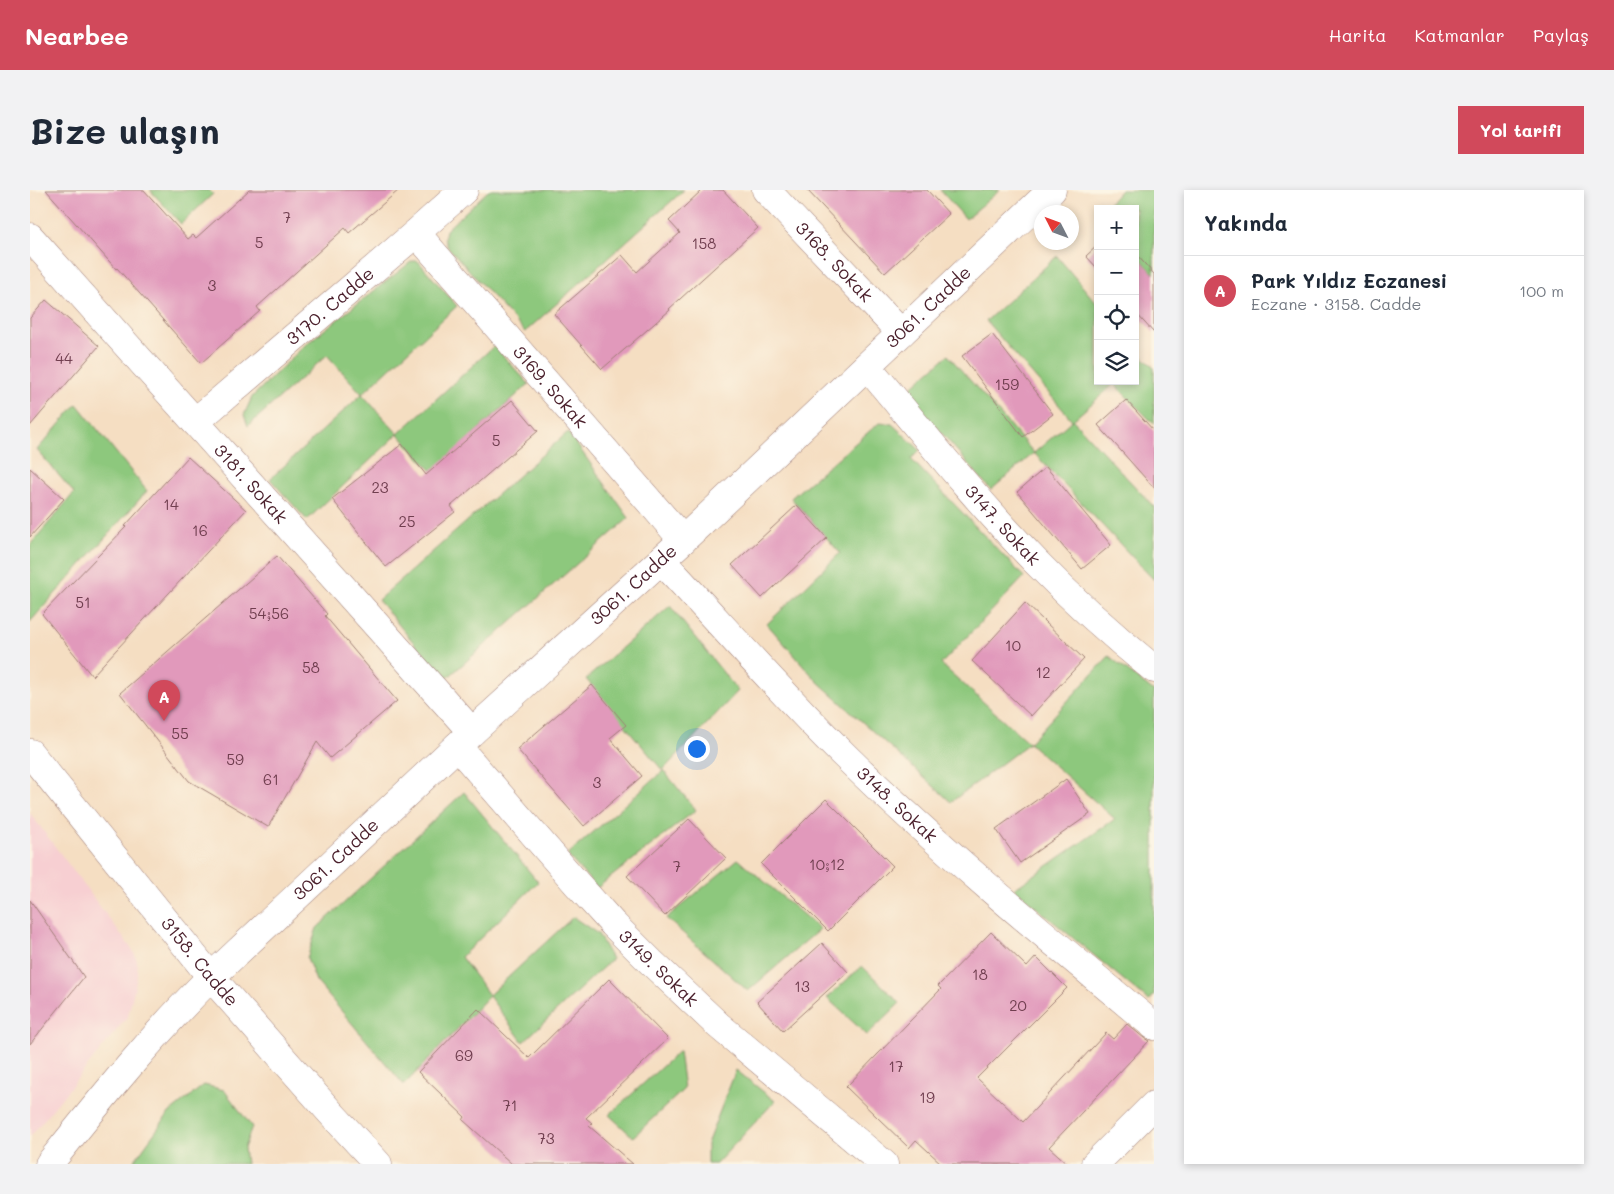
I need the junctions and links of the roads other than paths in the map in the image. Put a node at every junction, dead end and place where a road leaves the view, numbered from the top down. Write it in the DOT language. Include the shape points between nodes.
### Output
graph roads {
  1 [pos="464,190"];
  2 [pos="766,190"];
  3 [pos="1052,190"];
  4 [pos="416,233"];
  5 [pos="30,237"];
  6 [pos="901,333"];
  7 [pos="867,366"];
  8 [pos="195,422"];
  9 [pos="683,540"];
  10 [pos="661,560"];
  11 [pos="1153,666"];
  12 [pos="465,739"];
  13 [pos="30,753"];
  14 [pos="211,977"];
  15 [pos="1154,1026"];
  16 [pos="1154,1105"];
  17 [pos="49,1164"];
  18 [pos="378,1164"];
  19 [pos="884,1164"];
  20 [pos="1095,1164"];
  1 -- 4 [label="street, 3170. Cadde"];
  2 -- 6 [label="street, 3168. Sokak"];
  3 -- 6 [label="street, 3061. Cadde"];
  4 -- 8 [label="street, 3170. Cadde"];
  4 -- 9 [label="street, 3169. Sokak"];
  5 -- 8 [label="street, 3181. Sokak"];
  6 -- 7 [label="street, 3061. Cadde"];
  7 -- 9 [label="street, 3061. Cadde"];
  7 -- 11 [label="street, 3147. Sokak" via="1030,555 1078,603"];
  8 -- 12 [label="street, 3181. Sokak"];
  9 -- 10 [label="street, 3061. Cadde"];
  10 -- 12 [label="street, 3061. Cadde"];
  10 -- 15 [label="street, 3148. Sokak" via="844,755 926,832"];
  12 -- 14 [label="street, 3061. Cadde"];
  12 -- 19 [label="street, 3149. Sokak" via="613,924 718,1025"];
  13 -- 14 [label="street, 3158. Cadde"];
  14 -- 17 [label="street, 3061. Cadde" via="137,1055"];
  14 -- 18 [label="street, 3158. Cadde"];
  16 -- 20 [label="street"];
}
